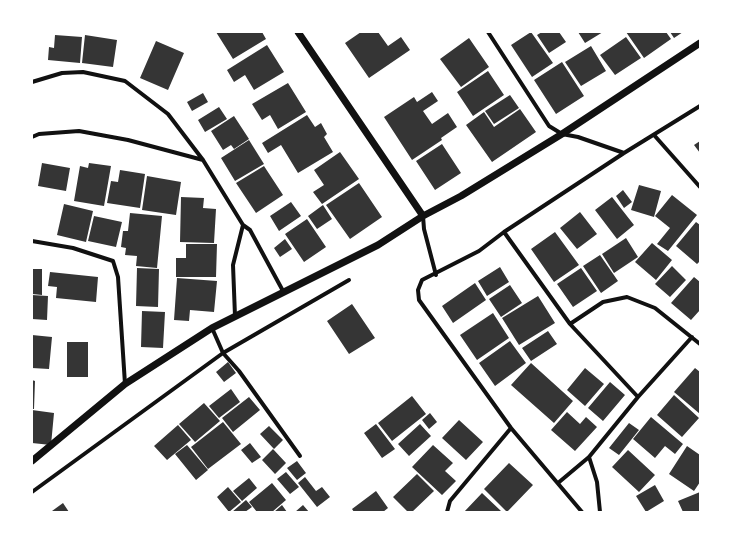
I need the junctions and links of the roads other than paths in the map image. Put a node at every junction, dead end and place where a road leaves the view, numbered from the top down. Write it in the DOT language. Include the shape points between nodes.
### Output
graph roads {
  1 [pos="298,32"];
  2 [pos="490,33"];
  3 [pos="700,43"];
  4 [pos="32,82"];
  5 [pos="700,106"];
  6 [pos="562,134"];
  7 [pos="654,135"];
  8 [pos="32,137"];
  9 [pos="624,153"];
  10 [pos="203,160"];
  11 [pos="700,187"];
  12 [pos="424,216"];
  13 [pos="243,226"];
  14 [pos="504,232"];
  15 [pos="32,241"];
  16 [pos="436,275"];
  17 [pos="349,280"];
  18 [pos="283,291"];
  19 [pos="235,316"];
  20 [pos="570,324"];
  21 [pos="212,328"];
  22 [pos="692,337"];
  23 [pos="700,344"];
  24 [pos="223,353"];
  25 [pos="126,384"];
  26 [pos="638,397"];
  27 [pos="512,428"];
  28 [pos="300,456"];
  29 [pos="589,457"];
  30 [pos="32,461"];
  31 [pos="558,482"];
  32 [pos="32,492"];
  33 [pos="447,512"];
  34 [pos="582,512"];
  35 [pos="600,512"];
  1 -- 12 [label="street"];
  2 -- 6 [label="street" via="549,126"];
  3 -- 6 [label="street"];
  4 -- 10 [label="street" via="62,73 83,72 125,81 168,114"];
  5 -- 7 [label="street"];
  6 -- 9 [label="street"];
  6 -- 12 [label="street"];
  7 -- 9 [label="street"];
  7 -- 11 [label="street"];
  8 -- 10 [label="street" via="39,134 78,131 128,140"];
  9 -- 14 [label="street"];
  10 -- 13 [label="street"];
  12 -- 16 [label="street" via="424,229"];
  12 -- 18 [label="street" via="352,259"];
  13 -- 18 [label="street" via="250,230"];
  13 -- 19 [label="street" via="233,265"];
  14 -- 16 [label="street" via="479,251"];
  14 -- 20 [label="street"];
  15 -- 25 [label="street" via="72,248 113,262 118,277"];
  16 -- 27 [label="street" via="422,280 418,290 419,300"];
  17 -- 24 [label="street"];
  18 -- 19 [label="street"];
  19 -- 21 [label="street"];
  20 -- 22 [label="street" via="603,302 627,297 655,308"];
  20 -- 26 [label="street"];
  21 -- 24 [label="street"];
  21 -- 25 [label="street"];
  22 -- 23 [label="street"];
  22 -- 26 [label="street"];
  24 -- 28 [label="street" via="239,370"];
  24 -- 32 [label="street"];
  25 -- 30 [label="street"];
  26 -- 29 [label="street"];
  27 -- 31 [label="street"];
  27 -- 33 [label="street" via="450,501"];
  29 -- 31 [label="street"];
  29 -- 35 [label="street" via="597,482"];
  31 -- 34 [label="street"];
}
